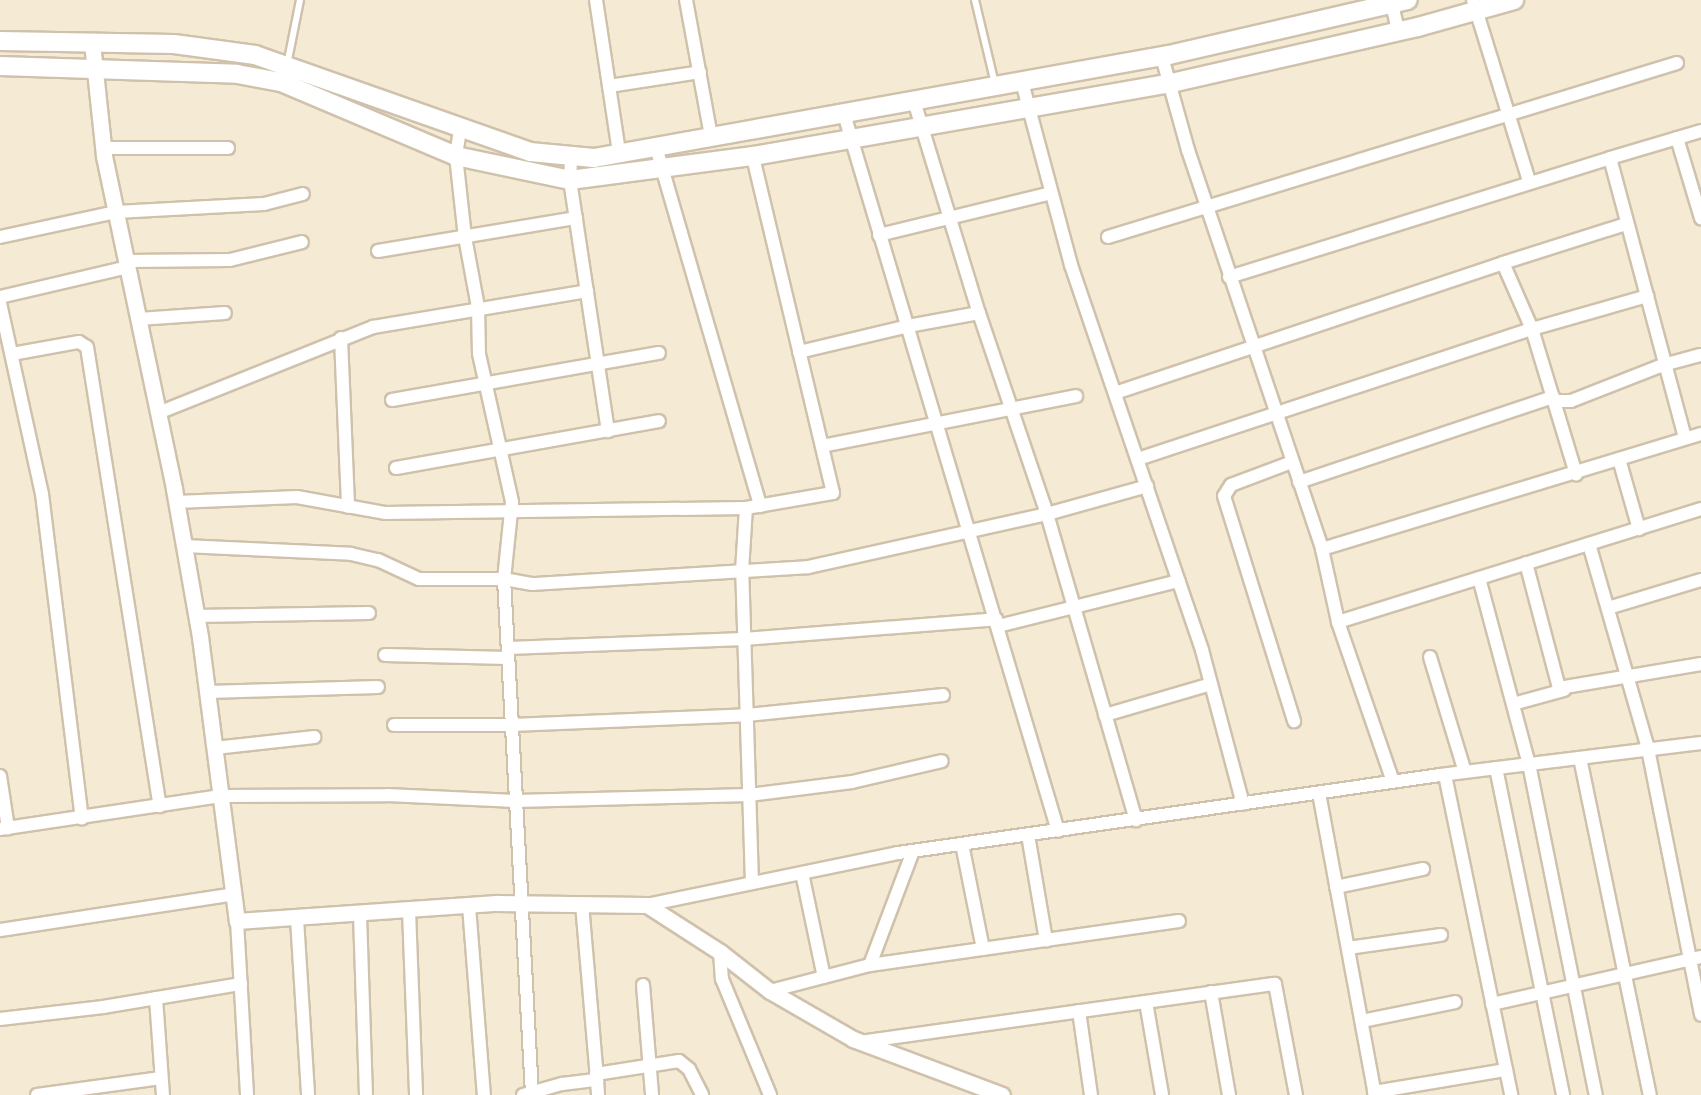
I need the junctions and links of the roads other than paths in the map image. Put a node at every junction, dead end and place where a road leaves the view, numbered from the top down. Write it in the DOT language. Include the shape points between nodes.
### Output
graph roads {
  1 [pos="300,0"];
  2 [pos="597,0"];
  3 [pos="686,0"];
  4 [pos="975,0"];
  5 [pos="1514,0"];
  6 [pos="1397,2"];
  7 [pos="1475,6"];
  8 [pos="1398,30"];
  9 [pos="1246,38"];
  10 [pos="0,41"];
  11 [pos="92,43"];
  12 [pos="1162,57"];
  13 [pos="1677,63"];
  14 [pos="287,64"];
  15 [pos="1253,65"];
  16 [pos="0,66"];
  17 [pos="94,68"];
  18 [pos="700,72"];
  19 [pos="281,82"];
  20 [pos="1022,82"];
  21 [pos="1167,84"];
  22 [pos="609,86"];
  23 [pos="996,87"];
  24 [pos="914,101"];
  25 [pos="1027,108"];
  26 [pos="844,114"];
  27 [pos="1510,114"];
  28 [pos="770,127"];
  29 [pos="920,128"];
  30 [pos="460,130"];
  31 [pos="1701,131"];
  32 [pos="711,136"];
  33 [pos="1677,138"];
  34 [pos="850,140"];
  35 [pos="656,147"];
  36 [pos="103,148"];
  37 [pos="228,148"];
  38 [pos="619,152"];
  39 [pos="775,152"];
  40 [pos="456,156"];
  41 [pos="753,156"];
  42 [pos="570,157"];
  43 [pos="1610,158"];
  44 [pos="661,168"];
  45 [pos="570,180"];
  46 [pos="1529,181"];
  47 [pos="1051,193"];
  48 [pos="303,194"];
  49 [pos="1207,208"];
  50 [pos="116,212"];
  51 [pos="952,218"];
  52 [pos="1701,218"];
  53 [pos="576,219"];
  54 [pos="1626,224"];
  55 [pos="879,235"];
  56 [pos="0,237"];
  57 [pos="465,237"];
  58 [pos="1108,237"];
  59 [pos="302,242"];
  60 [pos="378,251"];
  61 [pos="1503,263"];
  62 [pos="127,264"];
  63 [pos="1229,277"];
  64 [pos="587,291"];
  65 [pos="1647,296"];
  66 [pos="0,297"];
  67 [pos="0,303"];
  68 [pos="478,307"];
  69 [pos="225,313"];
  70 [pos="979,313"];
  71 [pos="139,319"];
  72 [pos="908,326"];
  73 [pos="1532,328"];
  74 [pos="341,338"];
  75 [pos="1252,347"];
  76 [pos="799,352"];
  77 [pos="659,353"];
  78 [pos="12,354"];
  79 [pos="1701,356"];
  80 [pos="598,361"];
  81 [pos="1663,365"];
  82 [pos="485,383"];
  83 [pos="1115,393"];
  84 [pos="1076,396"];
  85 [pos="1553,399"];
  86 [pos="392,400"];
  87 [pos="1011,407"];
  88 [pos="1275,412"];
  89 [pos="158,413"];
  90 [pos="659,421"];
  91 [pos="937,421"];
  92 [pos="608,431"];
  93 [pos="1701,434"];
  94 [pos="1685,438"];
  95 [pos="822,446"];
  96 [pos="501,451"];
  97 [pos="1138,459"];
  98 [pos="1619,459"];
  99 [pos="1292,462"];
  100 [pos="396,468"];
  101 [pos="1576,474"];
  102 [pos="1299,482"];
  103 [pos="1147,486"];
  104 [pos="176,502"];
  105 [pos="759,506"];
  106 [pos="348,507"];
  107 [pos="746,508"];
  108 [pos="1701,509"];
  109 [pos="511,510"];
  110 [pos="1047,514"];
  111 [pos="970,529"];
  112 [pos="1639,529"];
  113 [pos="1590,544"];
  114 [pos="184,546"];
  115 [pos="1322,549"];
  116 [pos="1526,563"];
  117 [pos="741,571"];
  118 [pos="1479,578"];
  119 [pos="504,579"];
  120 [pos="1701,580"];
  121 [pos="1179,581"];
  122 [pos="1074,608"];
  123 [pos="1608,608"];
  124 [pos="369,613"];
  125 [pos="196,616"];
  126 [pos="997,622"];
  127 [pos="1338,622"];
  128 [pos="744,639"];
  129 [pos="508,653"];
  130 [pos="385,655"];
  131 [pos="1430,657"];
  132 [pos="1701,664"];
  133 [pos="1627,675"];
  134 [pos="1211,684"];
  135 [pos="378,687"];
  136 [pos="1564,690"];
  137 [pos="207,692"];
  138 [pos="943,695"];
  139 [pos="1512,704"];
  140 [pos="1106,715"];
  141 [pos="747,716"];
  142 [pos="1294,721"];
  143 [pos="394,725"];
  144 [pos="512,725"];
  145 [pos="314,737"];
  146 [pos="1701,743"];
  147 [pos="215,748"];
  148 [pos="1648,749"];
  149 [pos="1580,758"];
  150 [pos="942,761"];
  151 [pos="1529,764"];
  152 [pos="1496,768"];
  153 [pos="1465,772"];
  154 [pos="1444,775"];
  155 [pos="0,776"];
  156 [pos="1393,782"];
  157 [pos="1318,793"];
  158 [pos="749,795"];
  159 [pos="221,796"];
  160 [pos="516,801"];
  161 [pos="1243,804"];
  162 [pos="160,806"];
  163 [pos="82,819"];
  164 [pos="1136,820"];
  165 [pos="4,829"];
  166 [pos="1058,831"];
  167 [pos="1028,835"];
  168 [pos="962,844"];
  169 [pos="913,851"];
  170 [pos="1424,869"];
  171 [pos="802,873"];
  172 [pos="752,883"];
  173 [pos="1336,887"];
  174 [pos="234,894"];
  175 [pos="522,903"];
  176 [pos="582,904"];
  177 [pos="646,905"];
  178 [pos="469,906"];
  179 [pos="409,911"];
  180 [pos="360,915"];
  181 [pos="297,919"];
  182 [pos="237,921"];
  183 [pos="1179,921"];
  184 [pos="0,930"];
  185 [pos="1441,935"];
  186 [pos="1046,940"];
  187 [pos="1348,948"];
  188 [pos="983,949"];
  189 [pos="720,952"];
  190 [pos="1695,959"];
  191 [pos="870,965"];
  192 [pos="1625,975"];
  193 [pos="824,977"];
  194 [pos="241,984"];
  195 [pos="643,985"];
  196 [pos="1574,988"];
  197 [pos="770,991"];
  198 [pos="1211,992"];
  199 [pos="1543,994"];
  200 [pos="156,998"];
  201 [pos="1146,1002"];
  202 [pos="1455,1002"];
  203 [pos="1492,1004"];
  204 [pos="1079,1011"];
  205 [pos="1701,1015"];
  206 [pos="0,1019"];
  207 [pos="1362,1021"];
  208 [pos="860,1042"];
  209 [pos="648,1065"];
  210 [pos="1506,1070"];
  211 [pos="596,1077"];
  212 [pos="161,1078"];
  213 [pos="529,1094"];
  214 [pos="1374,1094"];
  215 [pos="37,1095"];
  216 [pos="163,1095"];
  217 [pos="247,1095"];
  218 [pos="308,1095"];
  219 [pos="366,1095"];
  220 [pos="416,1095"];
  221 [pos="484,1095"];
  222 [pos="598,1095"];
  223 [pos="652,1095"];
  224 [pos="702,1095"];
  225 [pos="770,1095"];
  226 [pos="1002,1095"];
  227 [pos="1091,1095"];
  228 [pos="1162,1095"];
  229 [pos="1229,1095"];
  230 [pos="1296,1095"];
  231 [pos="1511,1095"];
  232 [pos="1563,1095"];
  233 [pos="1596,1095"];
  234 [pos="1650,1095"];
  1 -- 14 [label="lane"];
  2 -- 22 [label="street"];
  3 -- 18 [label="street"];
  4 -- 23 [label="lane"];
  5 -- 7 [label="main road"];
  6 -- 8 [label="street"];
  6 -- 9 [label="main road"];
  7 -- 8 [label="main road"];
  7 -- 27 [label="street"];
  8 -- 15 [label="main road"];
  9 -- 12 [label="main road"];
  9 -- 15 [label="main road"];
  10 -- 11 [label="main road"];
  11 -- 14 [label="main road" via="174,44 255,55"];
  11 -- 17 [label="street"];
  12 -- 20 [label="main road"];
  12 -- 21 [label="street"];
  13 -- 27 [label="street"];
  14 -- 19 [label="lane"];
  14 -- 30 [label="main road"];
  15 -- 21 [label="main road"];
  16 -- 17 [label="main road"];
  17 -- 19 [label="main road" via="237,74"];
  17 -- 36 [label="street"];
  18 -- 22 [label="street"];
  18 -- 32 [label="street"];
  19 -- 40 [label="main road"];
  20 -- 23 [label="main road"];
  20 -- 25 [label="street"];
  21 -- 25 [label="main road"];
  21 -- 49 [label="street"];
  22 -- 38 [label="street"];
  23 -- 24 [label="main road"];
  24 -- 26 [label="main road"];
  24 -- 29 [label="street"];
  25 -- 29 [label="main road"];
  25 -- 47 [label="street"];
  26 -- 28 [label="main road"];
  26 -- 34 [label="street"];
  27 -- 46 [label="street"];
  27 -- 49 [label="street"];
  28 -- 32 [label="main road"];
  28 -- 39 [label="main road"];
  29 -- 34 [label="main road"];
  29 -- 51 [label="street"];
  30 -- 40 [label="street"];
  30 -- 42 [label="main road" via="530,152"];
  31 -- 33 [label="street"];
  32 -- 35 [label="main road"];
  33 -- 43 [label="street"];
  33 -- 52 [label="street"];
  34 -- 39 [label="main road"];
  34 -- 55 [label="street"];
  35 -- 38 [label="main road"];
  35 -- 44 [label="street"];
  36 -- 37 [label="street"];
  36 -- 50 [label="street"];
  38 -- 42 [label="main road" via="594,158"];
  39 -- 41 [label="main road"];
  40 -- 45 [label="main road"];
  40 -- 57 [label="street"];
  41 -- 44 [label="main road"];
  41 -- 76 [label="street"];
  42 -- 45 [label="street"];
  43 -- 46 [label="street"];
  43 -- 54 [label="street"];
  44 -- 45 [label="main road"];
  44 -- 105 [label="street"];
  45 -- 53 [label="street"];
  46 -- 63 [label="street"];
  47 -- 51 [label="street"];
  47 -- 83 [label="street"];
  48 -- 50 [label="street" via="264,204"];
  49 -- 58 [label="street"];
  49 -- 63 [label="street"];
  50 -- 56 [label="street"];
  50 -- 62 [label="street"];
  51 -- 55 [label="street"];
  51 -- 70 [label="street"];
  53 -- 57 [label="street"];
  53 -- 64 [label="street"];
  54 -- 61 [label="street"];
  54 -- 65 [label="street"];
  55 -- 72 [label="street"];
  57 -- 60 [label="street"];
  57 -- 68 [label="street"];
  59 -- 62 [label="street" via="230,260"];
  61 -- 73 [label="street"];
  61 -- 75 [label="street"];
  62 -- 66 [label="street"];
  62 -- 71 [label="street"];
  63 -- 75 [label="street"];
  64 -- 68 [label="street"];
  64 -- 80 [label="street"];
  65 -- 73 [label="street"];
  65 -- 81 [label="street"];
  67 -- 78 [label="street"];
  68 -- 74 [label="street" via="373,327"];
  68 -- 82 [label="street" via="479,354"];
  69 -- 71 [label="street"];
  70 -- 72 [label="street"];
  70 -- 87 [label="street"];
  71 -- 89 [label="street"];
  72 -- 76 [label="street"];
  72 -- 91 [label="street"];
  73 -- 85 [label="street"];
  73 -- 88 [label="street"];
  74 -- 89 [label="street"];
  74 -- 106 [label="street"];
  75 -- 83 [label="street"];
  75 -- 88 [label="street"];
  76 -- 95 [label="street"];
  77 -- 80 [label="street"];
  78 -- 162 [label="street" via="79,342 87,347"];
  78 -- 163 [label="street" via="42,494"];
  79 -- 81 [label="street"];
  80 -- 82 [label="street"];
  80 -- 92 [label="street"];
  81 -- 85 [label="street" via="1570,401"];
  81 -- 94 [label="street"];
  82 -- 86 [label="street"];
  82 -- 96 [label="street"];
  83 -- 97 [label="street"];
  84 -- 87 [label="street"];
  85 -- 101 [label="street"];
  85 -- 102 [label="street"];
  87 -- 91 [label="street"];
  87 -- 110 [label="street"];
  88 -- 97 [label="street"];
  88 -- 99 [label="street"];
  89 -- 104 [label="street"];
  90 -- 92 [label="street"];
  91 -- 95 [label="street"];
  91 -- 111 [label="street"];
  92 -- 96 [label="street"];
  93 -- 94 [label="street"];
  94 -- 98 [label="street"];
  95 -- 105 [label="street" via="833,493"];
  96 -- 100 [label="street"];
  96 -- 109 [label="street"];
  97 -- 103 [label="street"];
  98 -- 101 [label="street"];
  98 -- 112 [label="street"];
  99 -- 102 [label="street"];
  99 -- 142 [label="street" via="1231,485 1224,496"];
  101 -- 115 [label="street" via="1460,505"];
  102 -- 115 [label="street"];
  103 -- 110 [label="street"];
  103 -- 121 [label="street"];
  104 -- 106 [label="street" via="297,497"];
  104 -- 114 [label="street"];
  105 -- 107 [label="street"];
  106 -- 109 [label="street" via="385,513"];
  107 -- 109 [label="street"];
  107 -- 117 [label="street"];
  108 -- 112 [label="street"];
  109 -- 119 [label="street"];
  110 -- 111 [label="street"];
  110 -- 122 [label="street"];
  111 -- 117 [label="street" via="808,567"];
  111 -- 126 [label="street"];
  112 -- 113 [label="street"];
  113 -- 116 [label="street"];
  113 -- 123 [label="street"];
  114 -- 119 [label="street" via="351,554 378,560 419,579"];
  114 -- 125 [label="street"];
  115 -- 127 [label="street"];
  116 -- 118 [label="street"];
  116 -- 136 [label="street" via="1557,684"];
  117 -- 119 [label="street" via="533,584"];
  117 -- 128 [label="street"];
  118 -- 127 [label="street"];
  118 -- 139 [label="street"];
  119 -- 129 [label="street"];
  120 -- 123 [label="street"];
  121 -- 122 [label="street"];
  121 -- 134 [label="street"];
  122 -- 126 [label="street"];
  122 -- 140 [label="street"];
  123 -- 133 [label="street"];
  124 -- 125 [label="street"];
  125 -- 137 [label="street"];
  126 -- 128 [label="street"];
  126 -- 166 [label="street"];
  127 -- 156 [label="street"];
  128 -- 129 [label="street"];
  128 -- 141 [label="street"];
  129 -- 130 [label="street"];
  129 -- 144 [label="street"];
  131 -- 153 [label="street"];
  132 -- 133 [label="street"];
  133 -- 136 [label="street"];
  133 -- 148 [label="street"];
  134 -- 140 [label="street"];
  134 -- 161 [label="street"];
  135 -- 137 [label="street"];
  136 -- 139 [label="street"];
  137 -- 147 [label="street"];
  138 -- 141 [label="street"];
  139 -- 151 [label="street"];
  140 -- 164 [label="street"];
  141 -- 144 [label="street"];
  141 -- 158 [label="street"];
  143 -- 144 [label="street"];
  144 -- 160 [label="street"];
  145 -- 147 [label="street"];
  146 -- 148 [label="street"];
  147 -- 159 [label="street"];
  148 -- 149 [label="street"];
  148 -- 190 [label="street"];
  149 -- 151 [label="street"];
  149 -- 192 [label="street"];
  150 -- 158 [label="street" via="852,782"];
  151 -- 152 [label="street"];
  151 -- 196 [label="street"];
  152 -- 153 [label="street"];
  152 -- 199 [label="street"];
  153 -- 154 [label="street"];
  154 -- 156 [label="street"];
  154 -- 203 [label="street"];
  155 -- 165 [label="street"];
  156 -- 157 [label="street"];
  157 -- 161 [label="street"];
  157 -- 173 [label="street"];
  158 -- 160 [label="street"];
  158 -- 172 [label="street"];
  159 -- 160 [label="street" via="387,795"];
  159 -- 162 [label="street"];
  159 -- 174 [label="street"];
  160 -- 175 [label="street"];
  161 -- 164 [label="street"];
  162 -- 163 [label="street"];
  163 -- 165 [label="street"];
  164 -- 166 [label="street"];
  166 -- 167 [label="street"];
  167 -- 168 [label="street"];
  167 -- 186 [label="street"];
  168 -- 169 [label="street"];
  168 -- 188 [label="street"];
  169 -- 171 [label="street"];
  169 -- 191 [label="street"];
  170 -- 173 [label="street"];
  171 -- 172 [label="street"];
  171 -- 193 [label="street"];
  172 -- 177 [label="street"];
  173 -- 187 [label="street"];
  174 -- 182 [label="street"];
  174 -- 184 [label="street"];
  175 -- 176 [label="street"];
  175 -- 178 [label="street"];
  175 -- 213 [label="street"];
  176 -- 177 [label="street"];
  176 -- 211 [label="street"];
  177 -- 189 [label="street"];
  178 -- 179 [label="street"];
  178 -- 221 [label="street"];
  179 -- 180 [label="street"];
  179 -- 220 [label="street"];
  180 -- 181 [label="street"];
  180 -- 219 [label="street"];
  181 -- 182 [label="street"];
  181 -- 218 [label="street"];
  182 -- 194 [label="street"];
  183 -- 186 [label="street"];
  185 -- 187 [label="street"];
  186 -- 188 [label="street"];
  187 -- 207 [label="street"];
  188 -- 191 [label="street"];
  189 -- 197 [label="street"];
  189 -- 225 [label="street" via="722,979"];
  190 -- 192 [label="street"];
  190 -- 205 [label="street"];
  191 -- 193 [label="street"];
  192 -- 196 [label="street"];
  192 -- 234 [label="street"];
  193 -- 197 [label="street"];
  194 -- 200 [label="street"];
  194 -- 217 [label="street"];
  195 -- 209 [label="street"];
  196 -- 199 [label="street"];
  196 -- 233 [label="street"];
  197 -- 208 [label="street"];
  198 -- 201 [label="street"];
  198 -- 229 [label="street"];
  198 -- 230 [label="street" via="1275,984"];
  199 -- 203 [label="street"];
  199 -- 232 [label="street"];
  200 -- 206 [label="street"];
  200 -- 212 [label="street"];
  201 -- 204 [label="street"];
  201 -- 228 [label="street"];
  202 -- 207 [label="street"];
  203 -- 210 [label="street"];
  204 -- 208 [label="street"];
  204 -- 227 [label="street"];
  207 -- 214 [label="street"];
  208 -- 226 [label="street"];
  209 -- 211 [label="street"];
  209 -- 223 [label="street"];
  209 -- 224 [label="street" via="673,1060 684,1064"];
  210 -- 214 [label="street"];
  210 -- 231 [label="street"];
  211 -- 213 [label="street"];
  211 -- 222 [label="street"];
  212 -- 215 [label="street"];
  212 -- 216 [label="street"];
}
